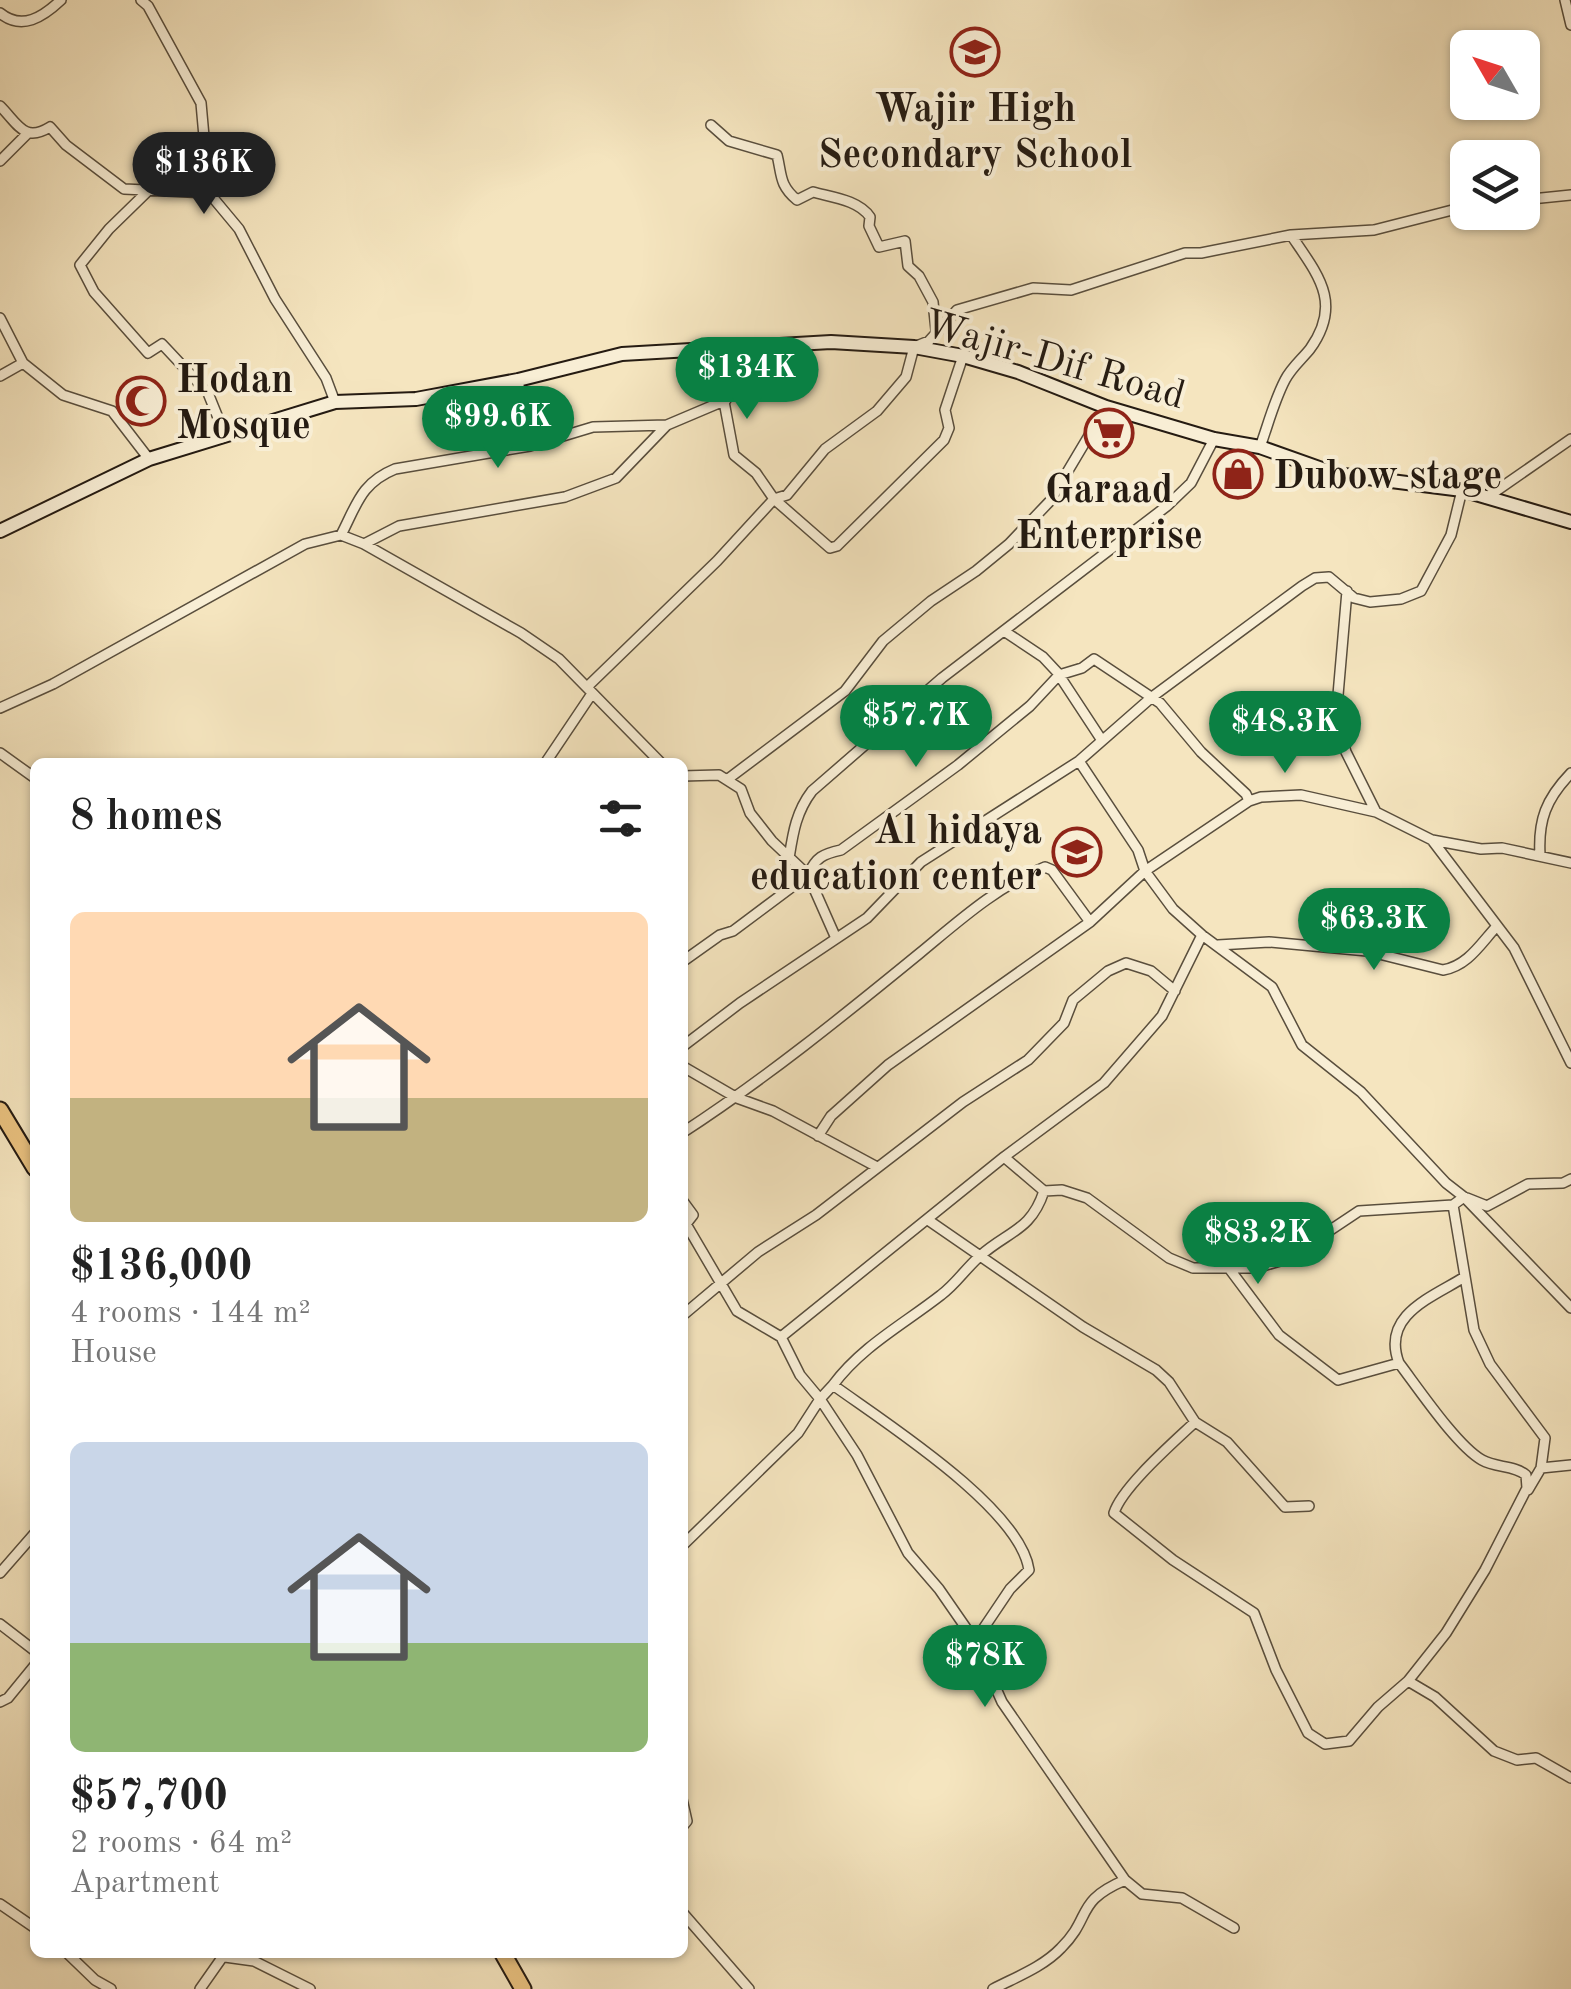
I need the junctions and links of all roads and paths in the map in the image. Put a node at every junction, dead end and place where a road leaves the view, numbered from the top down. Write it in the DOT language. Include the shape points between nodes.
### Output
graph roads {
  1 [pos="61,0"];
  2 [pos="141,0"];
  3 [pos="1565,0"];
  4 [pos="0,13"];
  5 [pos="1571,25"];
  6 [pos="0,106"];
  7 [pos="711,125"];
  8 [pos="27,134"];
  9 [pos="0,161"];
  10 [pos="150,190"];
  11 [pos="208,193"];
  12 [pos="1571,196"];
  13 [pos="1540,199"];
  14 [pos="1450,211"];
  15 [pos="1291,235"];
  16 [pos="0,318"];
  17 [pos="936,330"];
  18 [pos="914,347"];
  19 [pos="714,348"];
  20 [pos="962,356"];
  21 [pos="23,363"];
  22 [pos="0,376"];
  23 [pos="518,380"];
  24 [pos="726,400"];
  25 [pos="335,402"];
  26 [pos="1106,407"];
  27 [pos="667,426"];
  28 [pos="225,435"];
  29 [pos="1214,439"];
  30 [pos="1571,439"];
  31 [pos="530,446"];
  32 [pos="1260,447"];
  33 [pos="149,458"];
  34 [pos="1462,490"];
  35 [pos="1486,498"];
  36 [pos="774,499"];
  37 [pos="1571,522"];
  38 [pos="0,530"];
  39 [pos="341,535"];
  40 [pos="364,544"];
  41 [pos="1347,591"];
  42 [pos="1004,632"];
  43 [pos="1059,675"];
  44 [pos="589,691"];
  45 [pos="1152,698"];
  46 [pos="0,708"];
  47 [pos="1101,739"];
  48 [pos="0,753"];
  49 [pos="548,758"];
  50 [pos="654,758"];
  51 [pos="1079,761"];
  52 [pos="30,774"];
  53 [pos="1571,774"];
  54 [pos="688,776"];
  55 [pos="728,779"];
  56 [pos="1249,802"];
  57 [pos="1376,812"];
  58 [pos="1432,840"];
  59 [pos="1540,855"];
  60 [pos="789,858"];
  61 [pos="1571,863"];
  62 [pos="1145,871"];
  63 [pos="808,874"];
  64 [pos="1090,922"];
  65 [pos="1497,926"];
  66 [pos="1202,935"];
  67 [pos="835,936"];
  68 [pos="1216,945"];
  69 [pos="688,958"];
  70 [pos="1174,992"];
  71 [pos="688,1042"];
  72 [pos="1571,1063"];
  73 [pos="688,1070"];
  74 [pos="736,1098"];
  75 [pos="0,1110"];
  76 [pos="688,1130"];
  77 [pos="818,1136"];
  78 [pos="1004,1157"];
  79 [pos="30,1160"];
  80 [pos="877,1167"];
  81 [pos="1571,1179"];
  82 [pos="1044,1191"];
  83 [pos="1464,1197"];
  84 [pos="1453,1205"];
  85 [pos="928,1220"];
  86 [pos="688,1227"];
  87 [pos="981,1255"];
  88 [pos="1228,1266"];
  89 [pos="1463,1278"];
  90 [pos="724,1284"];
  91 [pos="1571,1308"];
  92 [pos="688,1311"];
  93 [pos="781,1337"];
  94 [pos="1399,1364"];
  95 [pos="833,1385"];
  96 [pos="820,1399"];
  97 [pos="1195,1422"];
  98 [pos="1571,1465"];
  99 [pos="1541,1468"];
  100 [pos="1309,1506"];
  101 [pos="1506,1526"];
  102 [pos="30,1539"];
  103 [pos="688,1540"];
  104 [pos="0,1573"];
  105 [pos="0,1624"];
  106 [pos="975,1640"];
  107 [pos="30,1647"];
  108 [pos="30,1671"];
  109 [pos="1408,1681"];
  110 [pos="0,1702"];
  111 [pos="1571,1778"];
  112 [pos="1125,1880"];
  113 [pos="0,1904"];
  114 [pos="688,1919"];
  115 [pos="30,1925"];
  116 [pos="1234,1928"];
  117 [pos="72,1958"];
  118 [pos="222,1958"];
  119 [pos="242,1958"];
  120 [pos="506,1958"];
  121 [pos="111,1989"];
  122 [pos="200,1989"];
  123 [pos="310,1989"];
  124 [pos="524,1989"];
  125 [pos="749,1989"];
  126 [pos="993,1989"];
  1 -- 4 [label="street" via="32,21 10,21"];
  2 -- 11 [label="street" via="202,103"];
  3 -- 5 [label="street"];
  6 -- 8 [label="street"];
  7 -- 17 [label="street" via="729,141 777,154 778,176 797,200 812,192 847,202 870,217 879,247 905,241 908,266 933,302"];
  8 -- 9 [label="street"];
  8 -- 10 [label="street" via="50,127 124,189"];
  10 -- 11 [label="street"];
  10 -- 28 [label="street" via="80,265 94,292 148,353 162,344 208,393"];
  11 -- 25 [label="street" via="239,228"];
  12 -- 13 [label="street"];
  14 -- 15 [label="street" via="1374,230"];
  15 -- 17 [label="street" via="1185,253 1071,290 1032,288 957,310"];
  15 -- 32 [label="street" via="1328,306 1324,325 1287,376"];
  16 -- 21 [label="street"];
  17 -- 18 [label="street"];
  18 -- 19 [label="main road, Wajir-Dif Road" via="831,342"];
  18 -- 20 [label="main road, Wajir-Dif Road"];
  18 -- 36 [label="street" via="906,377 877,411 825,450 787,495"];
  19 -- 23 [label="main road, Wajir-Dif Road" via="622,354"];
  19 -- 24 [label="street"];
  20 -- 26 [label="main road, Wajir-Dif Road"];
  20 -- 36 [label="street" via="944,440 837,546 830,548"];
  21 -- 22 [label="street"];
  21 -- 33 [label="street" via="63,395 112,411"];
  23 -- 25 [label="main road, Wajir-Dif Road" via="416,399"];
  23 -- 31 [label="street"];
  24 -- 27 [label="street"];
  24 -- 36 [label="street" via="734,455"];
  25 -- 28 [label="main road, Wajir-Dif Road"];
  26 -- 29 [label="main road, Wajir-Dif Road"];
  26 -- 55 [label="street" via="1050,501 1009,544 883,641 846,691"];
  27 -- 31 [label="street" via="593,427"];
  27 -- 40 [label="street" via="616,478 565,497 398,526"];
  28 -- 33 [label="main road, Wajir-Dif Road"];
  29 -- 32 [label="main road, Wajir-Dif Road"];
  29 -- 42 [label="street" via="1191,483 1168,506"];
  30 -- 35 [label="street"];
  31 -- 39 [label="street" via="376,477"];
  32 -- 34 [label="main road, Wajir-Dif Road" via="1336,474"];
  33 -- 38 [label="main road, Wajir-Dif Road"];
  34 -- 35 [label="main road, Wajir-Dif Road"];
  34 -- 41 [label="street" via="1451,535 1421,591 1370,602"];
  35 -- 37 [label="main road, Wajir-Dif Road"];
  36 -- 44 [label="street"];
  39 -- 40 [label="street"];
  39 -- 46 [label="street" via="305,544"];
  40 -- 44 [label="street" via="521,632"];
  41 -- 45 [label="street" via="1329,577 1314,578"];
  41 -- 57 [label="street" via="1336,718"];
  42 -- 43 [label="street" via="1043,656"];
  42 -- 60 [label="street" via="812,791 795,822"];
  43 -- 45 [label="street" via="1094,659"];
  43 -- 47 [label="street"];
  43 -- 63 [label="street" via="958,764 841,850 814,860"];
  44 -- 49 [label="street"];
  44 -- 50 [label="street"];
  45 -- 47 [label="street"];
  45 -- 56 [label="street"];
  47 -- 51 [label="street"];
  48 -- 52 [label="street"];
  51 -- 62 [label="street"];
  51 -- 67 [label="street" via="921,862 867,918"];
  53 -- 59 [label="street" via="1540,820"];
  54 -- 55 [label="street"];
  55 -- 60 [label="street"];
  56 -- 57 [label="street" via="1302,795"];
  56 -- 62 [label="street"];
  57 -- 58 [label="street"];
  58 -- 59 [label="street"];
  58 -- 65 [label="street"];
  59 -- 61 [label="street"];
  60 -- 63 [label="street"];
  62 -- 64 [label="street"];
  62 -- 66 [label="street"];
  63 -- 67 [label="street"];
  63 -- 69 [label="street"];
  64 -- 74 [label="street" via="1052,870 1024,876 959,918"];
  64 -- 77 [label="street" via="888,1065"];
  65 -- 68 [label="street" via="1467,960 1442,970 1349,949"];
  65 -- 72 [label="street"];
  66 -- 68 [label="street"];
  66 -- 70 [label="street"];
  67 -- 71 [label="street"];
  68 -- 83 [label="street" via="1272,987 1302,1044 1361,1092"];
  70 -- 78 [label="street" via="1162,1016 1104,1083"];
  70 -- 80 [label="street" via="1151,971 1126,962 1108,971 1073,1000 1064,1023 1028,1060"];
  73 -- 74 [label="street"];
  74 -- 76 [label="street"];
  74 -- 77 [label="street"];
  75 -- 79 [label="highway"];
  77 -- 80 [label="street"];
  78 -- 82 [label="street"];
  78 -- 85 [label="street"];
  80 -- 90 [label="street"];
  81 -- 83 [label="street" via="1528,1184 1486,1206"];
  82 -- 87 [label="street" via="1024,1226"];
  82 -- 88 [label="street" via="1087,1198 1183,1266"];
  83 -- 84 [label="street"];
  83 -- 91 [label="street"];
  84 -- 88 [label="street" via="1359,1211 1287,1259 1256,1268"];
  84 -- 89 [label="street"];
  85 -- 87 [label="street"];
  85 -- 93 [label="street"];
  86 -- 90 [label="street"];
  87 -- 95 [label="street"];
  87 -- 97 [label="street" via="1156,1370"];
  88 -- 94 [label="street" via="1279,1335 1338,1380"];
  89 -- 94 [label="street" via="1400,1322 1394,1351"];
  89 -- 99 [label="street" via="1474,1330 1490,1364 1545,1438"];
  90 -- 92 [label="street"];
  90 -- 93 [label="street" via="737,1311"];
  93 -- 96 [label="street"];
  94 -- 101 [label="street" via="1470,1452 1526,1475 1527,1488"];
  95 -- 96 [label="street"];
  95 -- 106 [label="street" via="960,1480 1027,1553 1029,1570"];
  96 -- 103 [label="street" via="798,1434"];
  96 -- 106 [label="street" via="908,1553"];
  97 -- 100 [label="street" via="1227,1442 1285,1507"];
  97 -- 109 [label="street" via="1118,1502 1116,1516 1254,1613 1314,1740 1349,1741"];
  98 -- 99 [label="street"];
  99 -- 101 [label="street"];
  101 -- 109 [label="street" via="1446,1633"];
  102 -- 104 [label="street"];
  105 -- 107 [label="street"];
  106 -- 112 [label="street" via="1002,1702"];
  108 -- 110 [label="street"];
  109 -- 111 [label="street" via="1494,1752 1536,1758"];
  112 -- 116 [label="street" via="1142,1894 1182,1898"];
  112 -- 126 [label="street" via="1092,1898 1074,1933 1046,1962"];
  113 -- 115 [label="street"];
  114 -- 125 [label="street"];
  117 -- 121 [label="street"];
  118 -- 122 [label="street"];
  119 -- 123 [label="street"];
  120 -- 124 [label="highway"];
}
